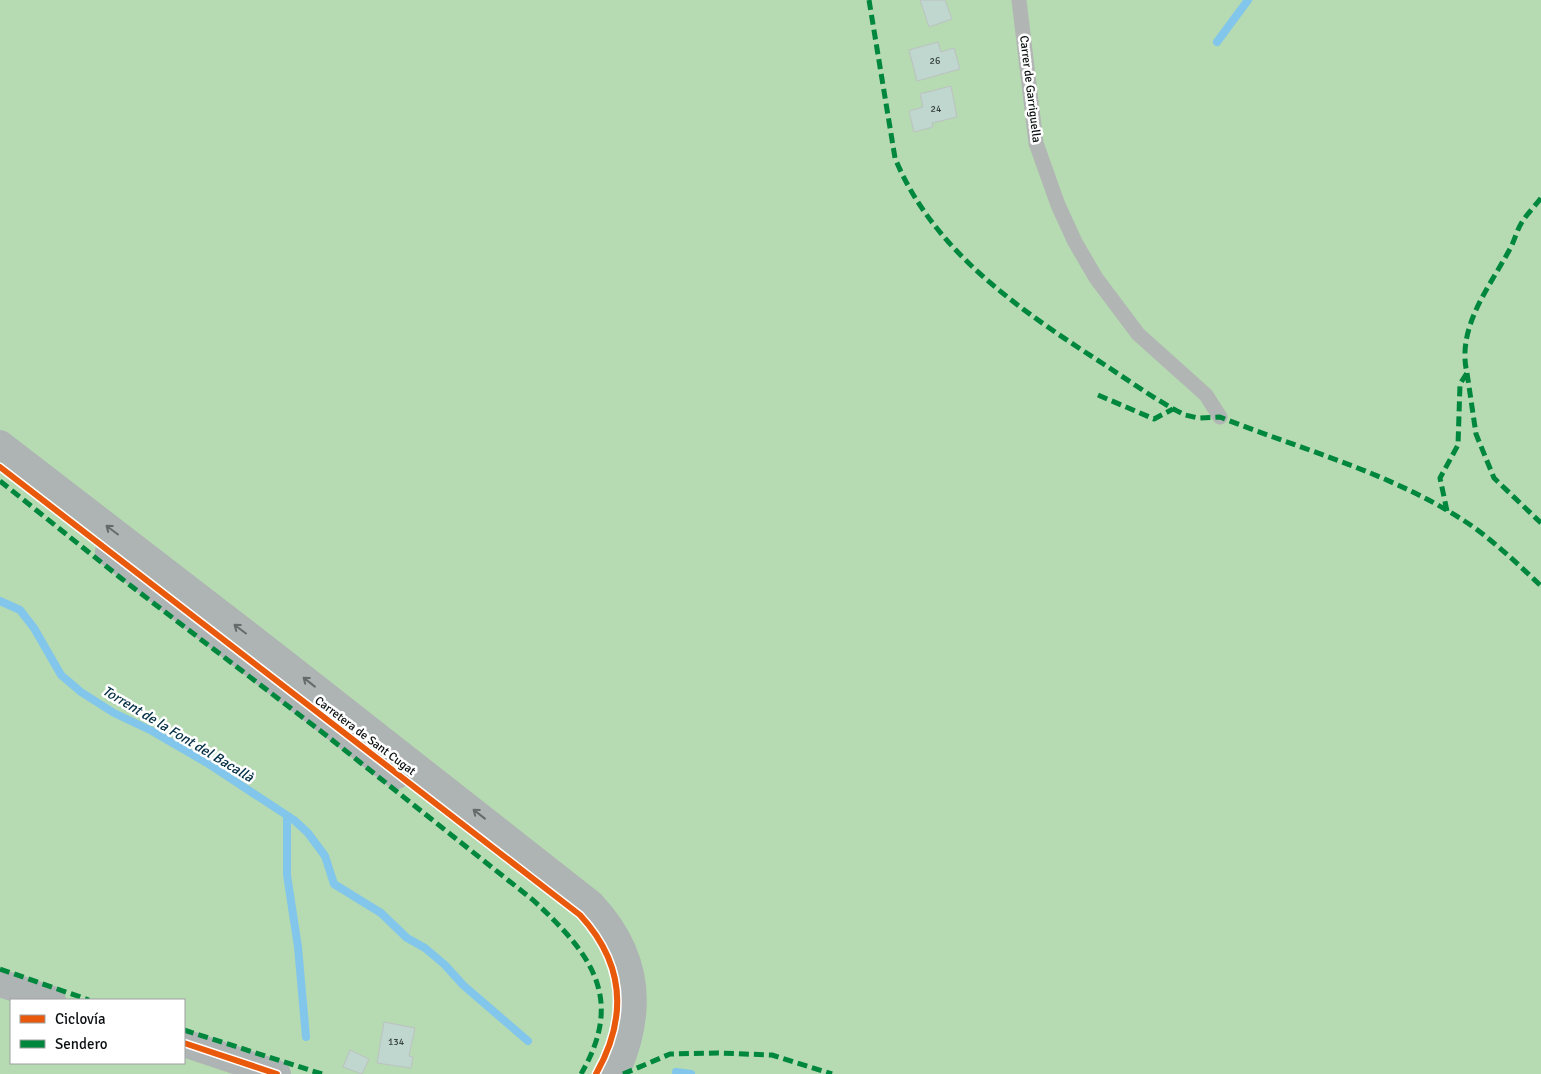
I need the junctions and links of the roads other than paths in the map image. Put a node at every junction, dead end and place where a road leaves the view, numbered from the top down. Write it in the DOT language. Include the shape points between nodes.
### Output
graph roads {
  1 [pos="1020,0"];
  2 [pos="1220,417"];
  3 [pos="0,444"];
  4 [pos="0,467"];
  5 [pos="0,983"];
  6 [pos="49,999"];
  7 [pos="185,1043"];
  8 [pos="185,1058"];
  9 [pos="231,1074"];
  10 [pos="277,1074"];
  11 [pos="596,1074"];
  12 [pos="615,1074"];
  1 -- 2 [label="lane, Carrer de Garriguella" via="1036,143 1075,242 1096,278 1138,334 1206,395"];
  12 -- 3 [label="main road, Carretera de Sant Cugat, one-way" via="632,1026 633,984 619,940 591,904 287,664"];
  4 -- 11 [label="main road, Carretera de Sant Cugat" via="580,915 608,953 616,982 615,1028"];
  5 -- 6 [label="main road"];
  7 -- 10 [label="main road"];
  8 -- 9 [label="main road"];
}
